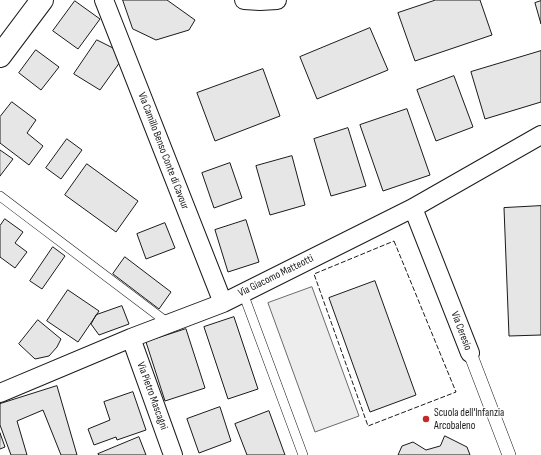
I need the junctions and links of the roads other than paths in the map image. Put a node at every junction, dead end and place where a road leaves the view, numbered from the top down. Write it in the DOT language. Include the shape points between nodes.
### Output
graph roads {
  1 [pos="42,0"];
  2 [pos="104,0"];
  3 [pos="244,0"];
  4 [pos="277,0"];
  5 [pos="0,56"];
  6 [pos="541,135"];
  7 [pos="0,196"];
  8 [pos="413,208"];
  9 [pos="243,293"];
  10 [pos="223,303"];
  11 [pos="168,323"];
  12 [pos="131,338"];
  13 [pos="470,353"];
  14 [pos="0,393"];
  15 [pos="173,455"];
  16 [pos="303,455"];
  17 [pos="509,455"];
  1 -- 5 [label="main road"];
  2 -- 10 [label="street, Via Camillo Benso Conte di Cavour"];
  3 -- 4 [label="street"];
  6 -- 8 [label="street, Via Giacomo Matteotti"];
  7 -- 11 [label="lane"];
  8 -- 9 [label="street, Via Giacomo Matteotti"];
  8 -- 13 [label="street, Via Ceresio"];
  9 -- 10 [label="street, Via Giacomo Matteotti"];
  9 -- 16 [label="lane"];
  10 -- 11 [label="street, Via Giacomo Matteotti"];
  11 -- 12 [label="street, Via Giacomo Matteotti"];
  12 -- 14 [label="street, Via Giacomo Matteotti"];
  12 -- 15 [label="street, Via Pietro Mascagni"];
  13 -- 17 [label="street, Via Ceresio"];
}
